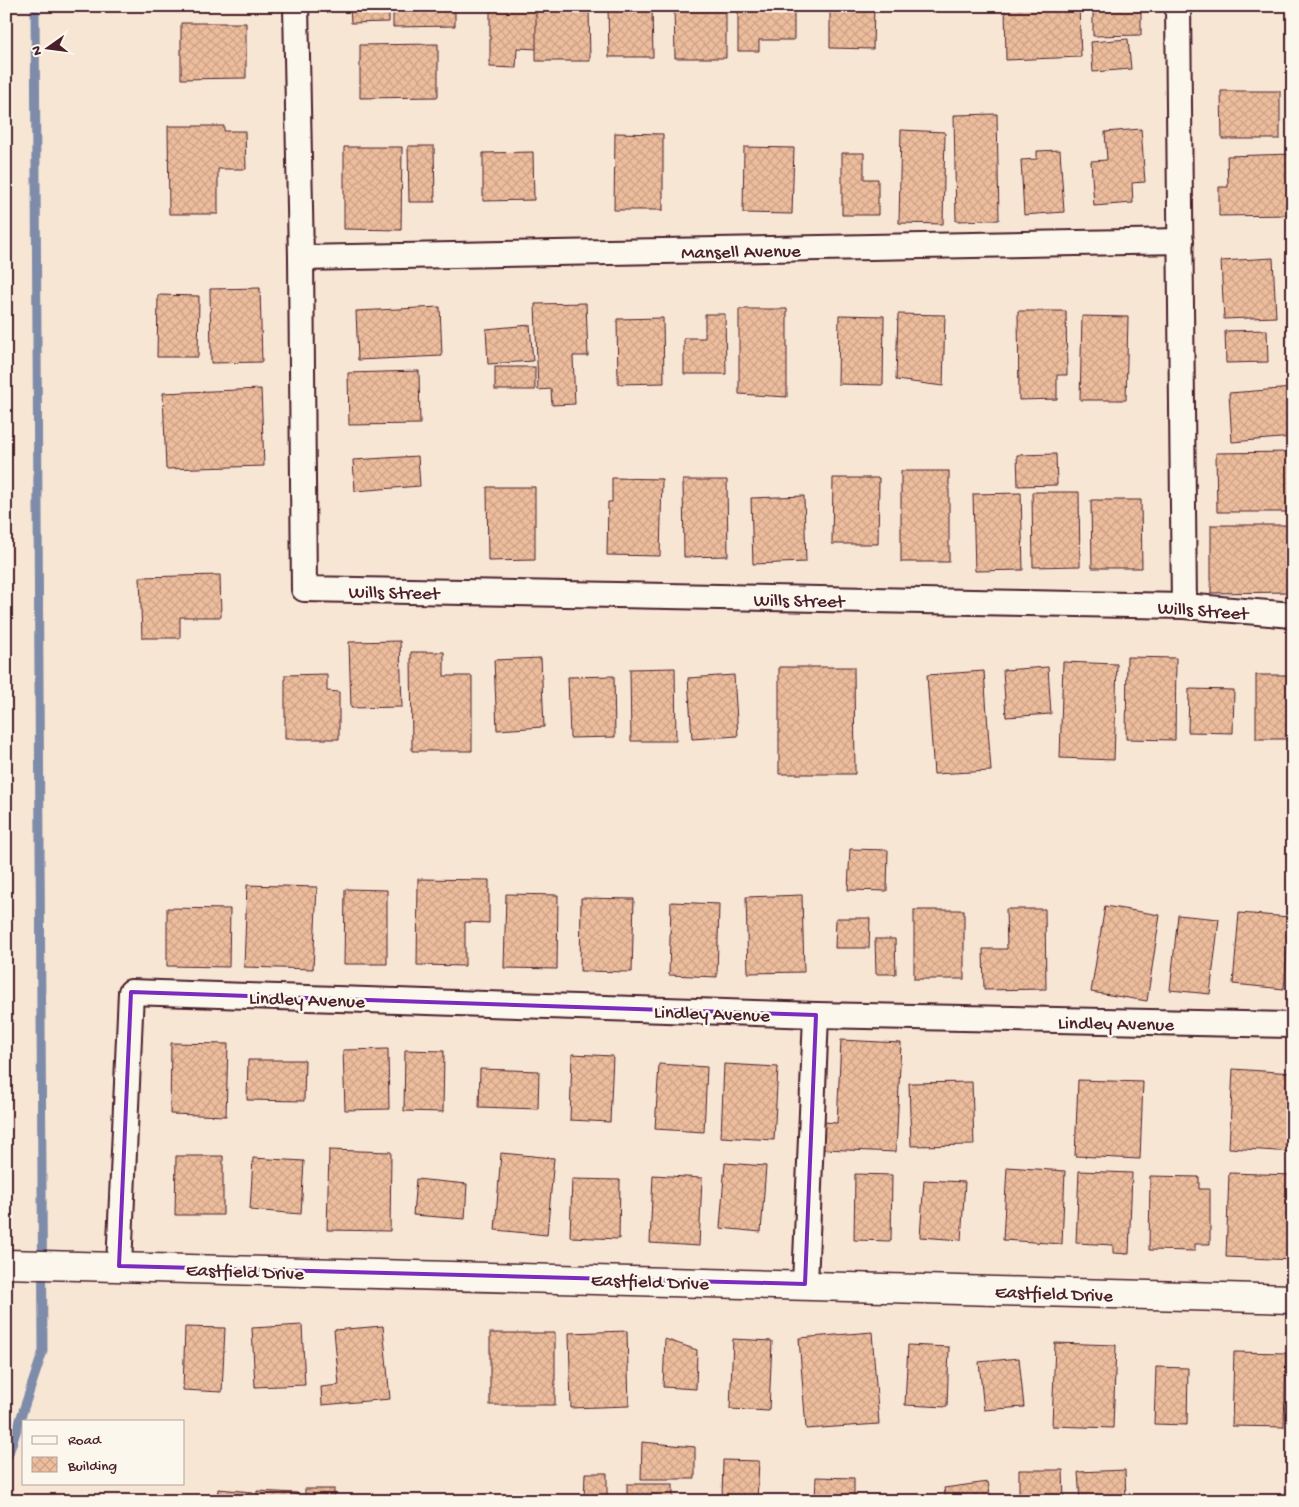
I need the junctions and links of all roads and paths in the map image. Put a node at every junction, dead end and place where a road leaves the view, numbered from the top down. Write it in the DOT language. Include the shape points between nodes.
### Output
graph roads {
  1 [pos="296,6"];
  2 [pos="1178,6"];
  3 [pos="1180,241"];
  4 [pos="301,258"];
  5 [pos="1184,606"];
  6 [pos="1293,615"];
  7 [pos="816,1015"];
  8 [pos="1293,1025"];
  9 [pos="12,1264"];
  10 [pos="119,1266"];
  11 [pos="805,1284"];
  12 [pos="1293,1299"];
  1 -- 4 [label="street"];
  2 -- 3 [label="street"];
  3 -- 4 [label="street, Mansell Avenue"];
  3 -- 5 [label="street"];
  4 -- 5 [label="street, Wills Street" via="304,589"];
  5 -- 6 [label="street, Wills Street"];
  7 -- 8 [label="street, Lindley Avenue"];
  7 -- 10 [label="street, Lindley Avenue" via="131,992"];
  7 -- 11 [label="street"];
  9 -- 10 [label="street, Eastfield Drive"];
  10 -- 11 [label="street, Eastfield Drive"];
  11 -- 12 [label="street, Eastfield Drive"];
}
